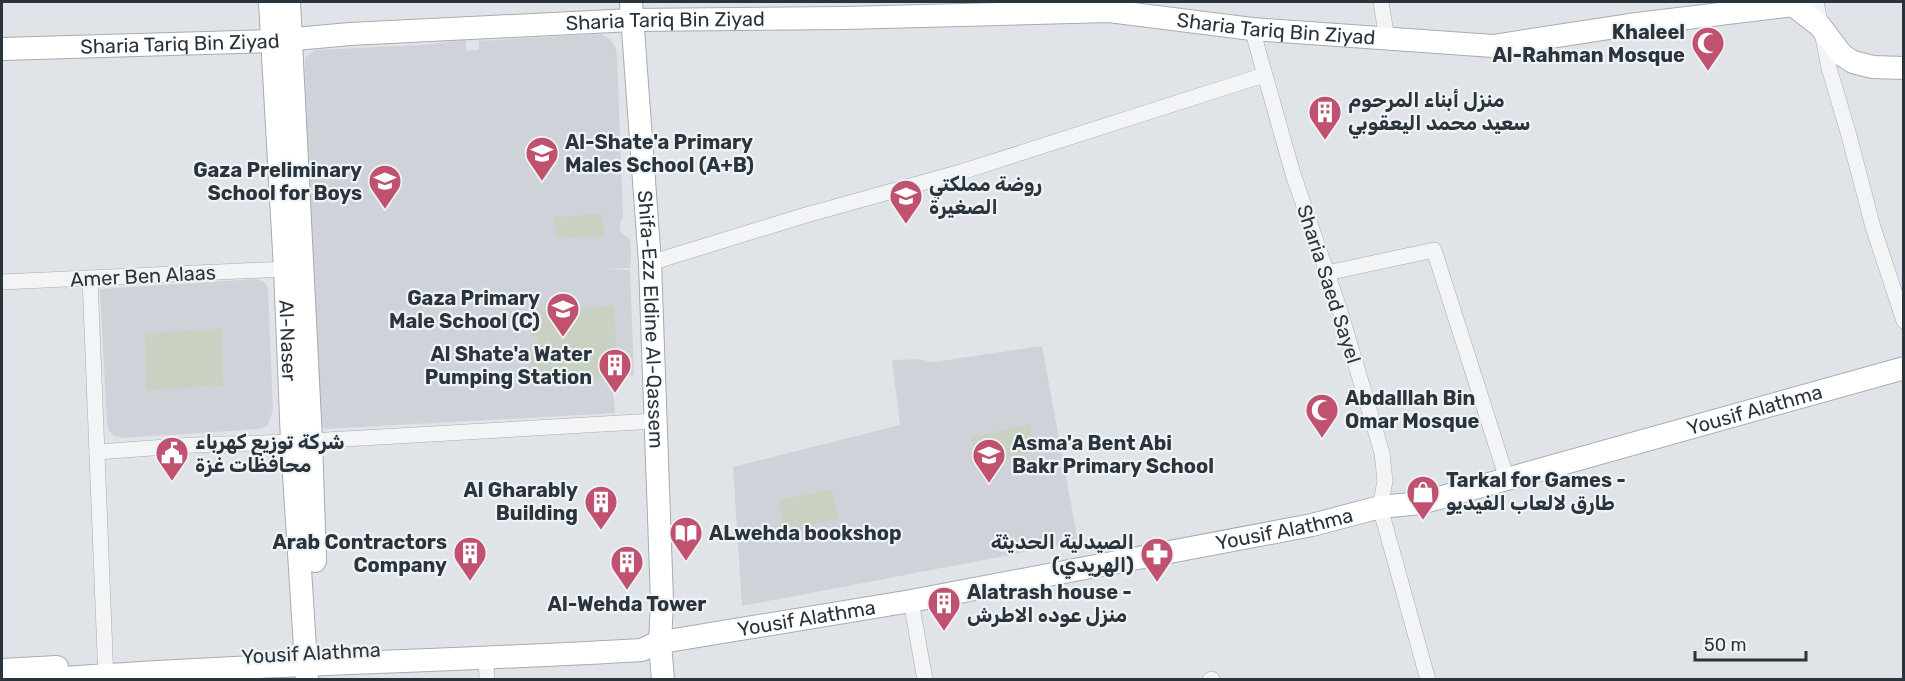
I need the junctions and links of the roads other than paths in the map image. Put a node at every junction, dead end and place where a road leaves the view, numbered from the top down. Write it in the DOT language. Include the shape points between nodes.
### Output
graph roads {
  1 [pos="270,2"];
  2 [pos="289,2"];
  3 [pos="1381,2"];
  4 [pos="1816,2"];
  5 [pos="1107,6"];
  6 [pos="632,11"];
  7 [pos="1820,26"];
  8 [pos="1252,29"];
  9 [pos="1387,39"];
  10 [pos="282,40"];
  11 [pos="2,49"];
  12 [pos="1904,68"];
  13 [pos="1264,75"];
  14 [pos="650,262"];
  15 [pos="285,269"];
  16 [pos="1327,273"];
  17 [pos="90,278"];
  18 [pos="2,282"];
  19 [pos="1904,321"];
  20 [pos="1904,368"];
  21 [pos="655,421"];
  22 [pos="302,442"];
  23 [pos="98,452"];
  24 [pos="1507,479"];
  25 [pos="1380,507"];
  26 [pos="911,601"];
  27 [pos="662,642"];
  28 [pos="313,666"];
  29 [pos="487,669"];
  30 [pos="2,670"];
  31 [pos="106,673"];
  32 [pos="39,680"];
  33 [pos="663,680"];
  34 [pos="674,680"];
  35 [pos="925,680"];
  36 [pos="1428,680"];
  1 -- 10 [label="main road, Al-Naser"];
  2 -- 10 [label="main road, Al-Naser"];
  3 -- 9 [label="street"];
  4 -- 7 [label="street"];
  5 -- 6 [label="main road, Sharia Tariq Bin Ziyad" via="856,18"];
  5 -- 8 [label="main road, Sharia Tariq Bin Ziyad"];
  6 -- 10 [label="main road, Sharia Tariq Bin Ziyad"];
  6 -- 14 [label="main road, Shifa-Ezz Eldine Al-Qassem"];
  7 -- 9 [label="main road, Sharia Tariq Bin Ziyad" via="1793,5 1492,46"];
  7 -- 12 [label="main road" via="1842,55 1853,62"];
  7 -- 19 [label="street" via="1873,227"];
  8 -- 9 [label="main road, Sharia Tariq Bin Ziyad"];
  8 -- 13 [label="street, Sharia Saed Sayel"];
  10 -- 11 [label="main road, Sharia Tariq Bin Ziyad"];
  10 -- 15 [label="main road, Al-Naser"];
  10 -- 22 [label="main road, Al-Naser"];
  13 -- 14 [label="street" via="961,172"];
  13 -- 16 [label="street, Sharia Saed Sayel"];
  14 -- 21 [label="main road, Shifa-Ezz Eldine Al-Qassem"];
  15 -- 17 [label="street, Amer Ben Alaas"];
  15 -- 22 [label="main road, Al-Naser"];
  16 -- 24 [label="street" via="1434,250"];
  16 -- 25 [label="street, Sharia Saed Sayel" via="1382,453 1385,481"];
  17 -- 18 [label="street, Amer Ben Alaas"];
  17 -- 23 [label="street"];
  20 -- 24 [label="main road, Yousif Alathma"];
  21 -- 22 [label="street"];
  21 -- 27 [label="main road, Shifa-Ezz Eldine Al-Qassem"];
  22 -- 23 [label="street"];
  22 -- 28 [label="main road, Al-Naser"];
  23 -- 31 [label="street"];
  24 -- 25 [label="main road, Yousif Alathma" via="1421,503"];
  25 -- 26 [label="main road, Yousif Alathma" via="1312,525"];
  25 -- 36 [label="street, Sharia Saed Sayel"];
  26 -- 27 [label="main road, Yousif Alathma"];
  26 -- 35 [label="street"];
  27 -- 28 [label="main road, Yousif Alathma" via="642,636"];
  27 -- 29 [label="main road, Yousif Alathma" via="642,650"];
  27 -- 33 [label="main road"];
  27 -- 34 [label="main road"];
  28 -- 29 [label="main road, Yousif Alathma"];
  28 -- 31 [label="main road, Yousif Alathma"];
  30 -- 31 [label="main road, Yousif Alathma"];
  31 -- 32 [label="main road, Yousif Alathma"];
}
